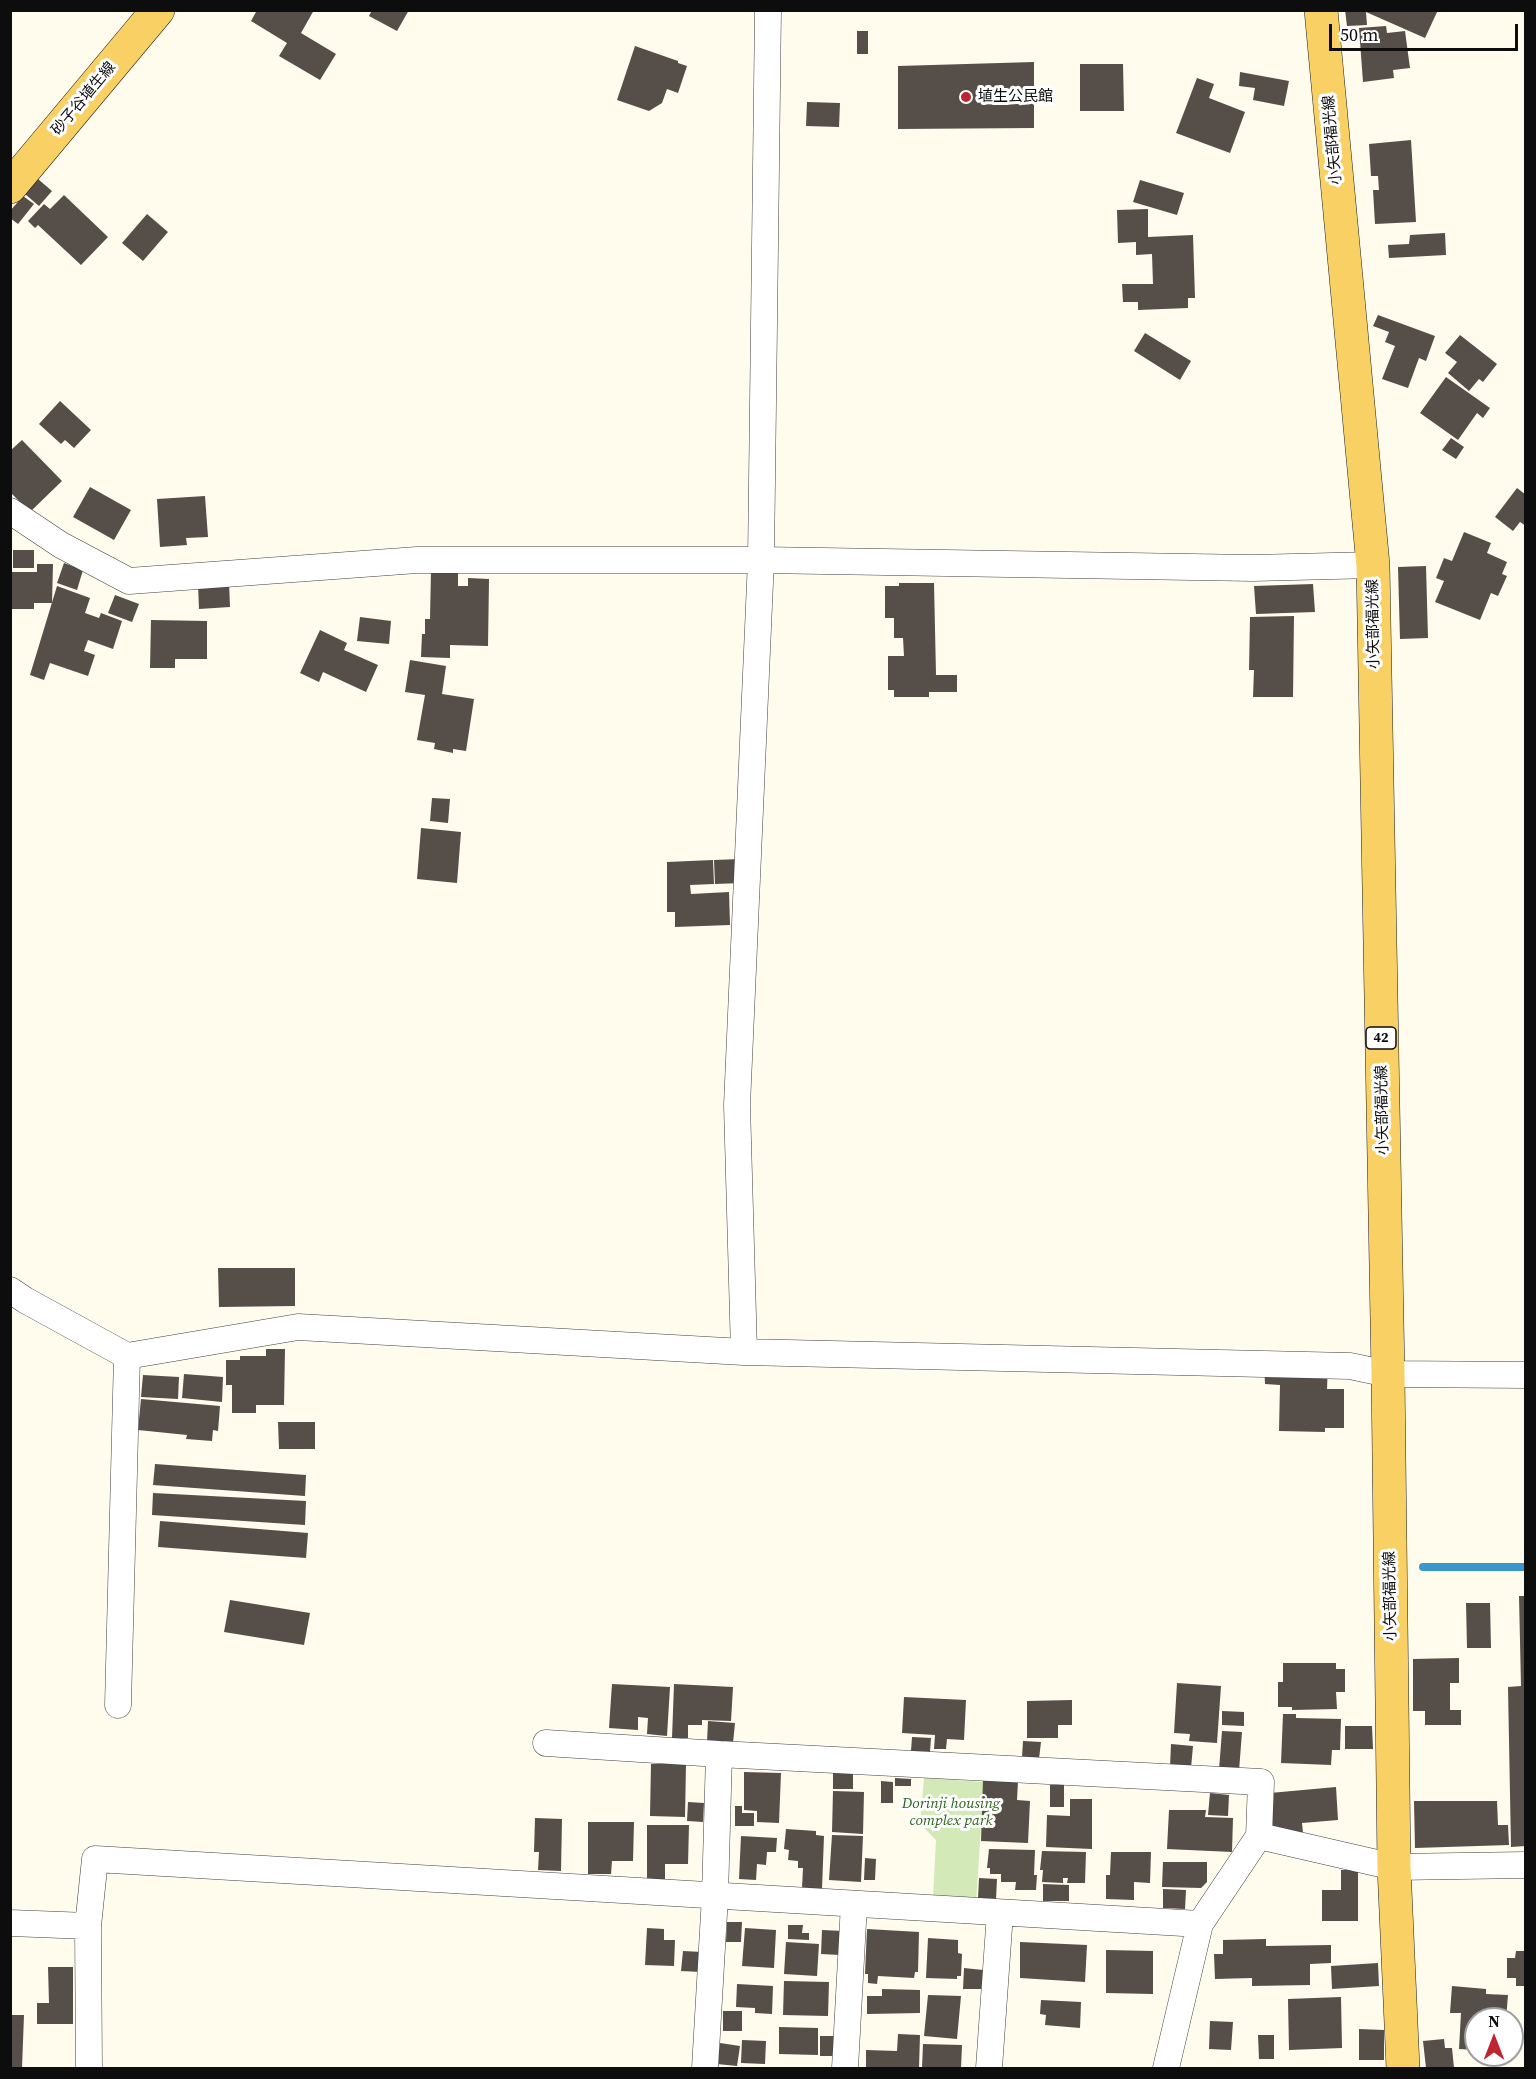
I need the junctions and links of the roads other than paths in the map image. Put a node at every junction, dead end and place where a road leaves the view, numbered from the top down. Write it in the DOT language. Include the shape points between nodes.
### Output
graph roads {
  1 [pos="158,10"];
  2 [pos="768,10"];
  3 [pos="1321,10"];
  4 [pos="10,187"];
  5 [pos="10,511"];
  6 [pos="761,560"];
  7 [pos="1373,565"];
  8 [pos="10,1290"];
  9 [pos="744,1352"];
  10 [pos="127,1356"];
  11 [pos="1388,1374"];
  12 [pos="1526,1375"];
  13 [pos="118,1705"];
  14 [pos="546,1743"];
  15 [pos="719,1754"];
  16 [pos="1258,1836"];
  17 [pos="1526,1865"];
  18 [pos="1394,1867"];
  19 [pos="715,1896"];
  20 [pos="854,1904"];
  21 [pos="1000,1913"];
  22 [pos="10,1923"];
  23 [pos="1200,1924"];
  24 [pos="88,1926"];
  25 [pos="89,2068"];
  26 [pos="705,2068"];
  27 [pos="845,2068"];
  28 [pos="989,2068"];
  29 [pos="1166,2068"];
  30 [pos="1403,2068"];
  1 -- 4 [label="main road, 砂子谷埴生線"];
  2 -- 6 [label="street"];
  3 -- 7 [label="main road, 小矢部福光線 / 42"];
  5 -- 6 [label="street" via="61,545 129,581 417,560"];
  6 -- 7 [label="street" via="1253,568"];
  6 -- 9 [label="street" via="737,1105"];
  7 -- 11 [label="main road, 小矢部福光線 / 42"];
  8 -- 10 [label="street"];
  9 -- 10 [label="street" via="298,1327"];
  9 -- 11 [label="street" via="1350,1366"];
  10 -- 13 [label="street"];
  11 -- 12 [label="street"];
  11 -- 18 [label="main road, 小矢部福光線 / 42"];
  14 -- 15 [label="street"];
  15 -- 16 [label="street" via="1261,1782"];
  15 -- 19 [label="street"];
  16 -- 18 [label="street"];
  16 -- 23 [label="street"];
  17 -- 18 [label="street"];
  18 -- 30 [label="main road, 小矢部福光線 / 42"];
  19 -- 20 [label="street"];
  19 -- 24 [label="street" via="95,1859"];
  19 -- 26 [label="street"];
  20 -- 21 [label="street"];
  20 -- 27 [label="street"];
  21 -- 23 [label="street"];
  21 -- 28 [label="street"];
  22 -- 24 [label="street"];
  23 -- 29 [label="street"];
  24 -- 25 [label="street"];
}
